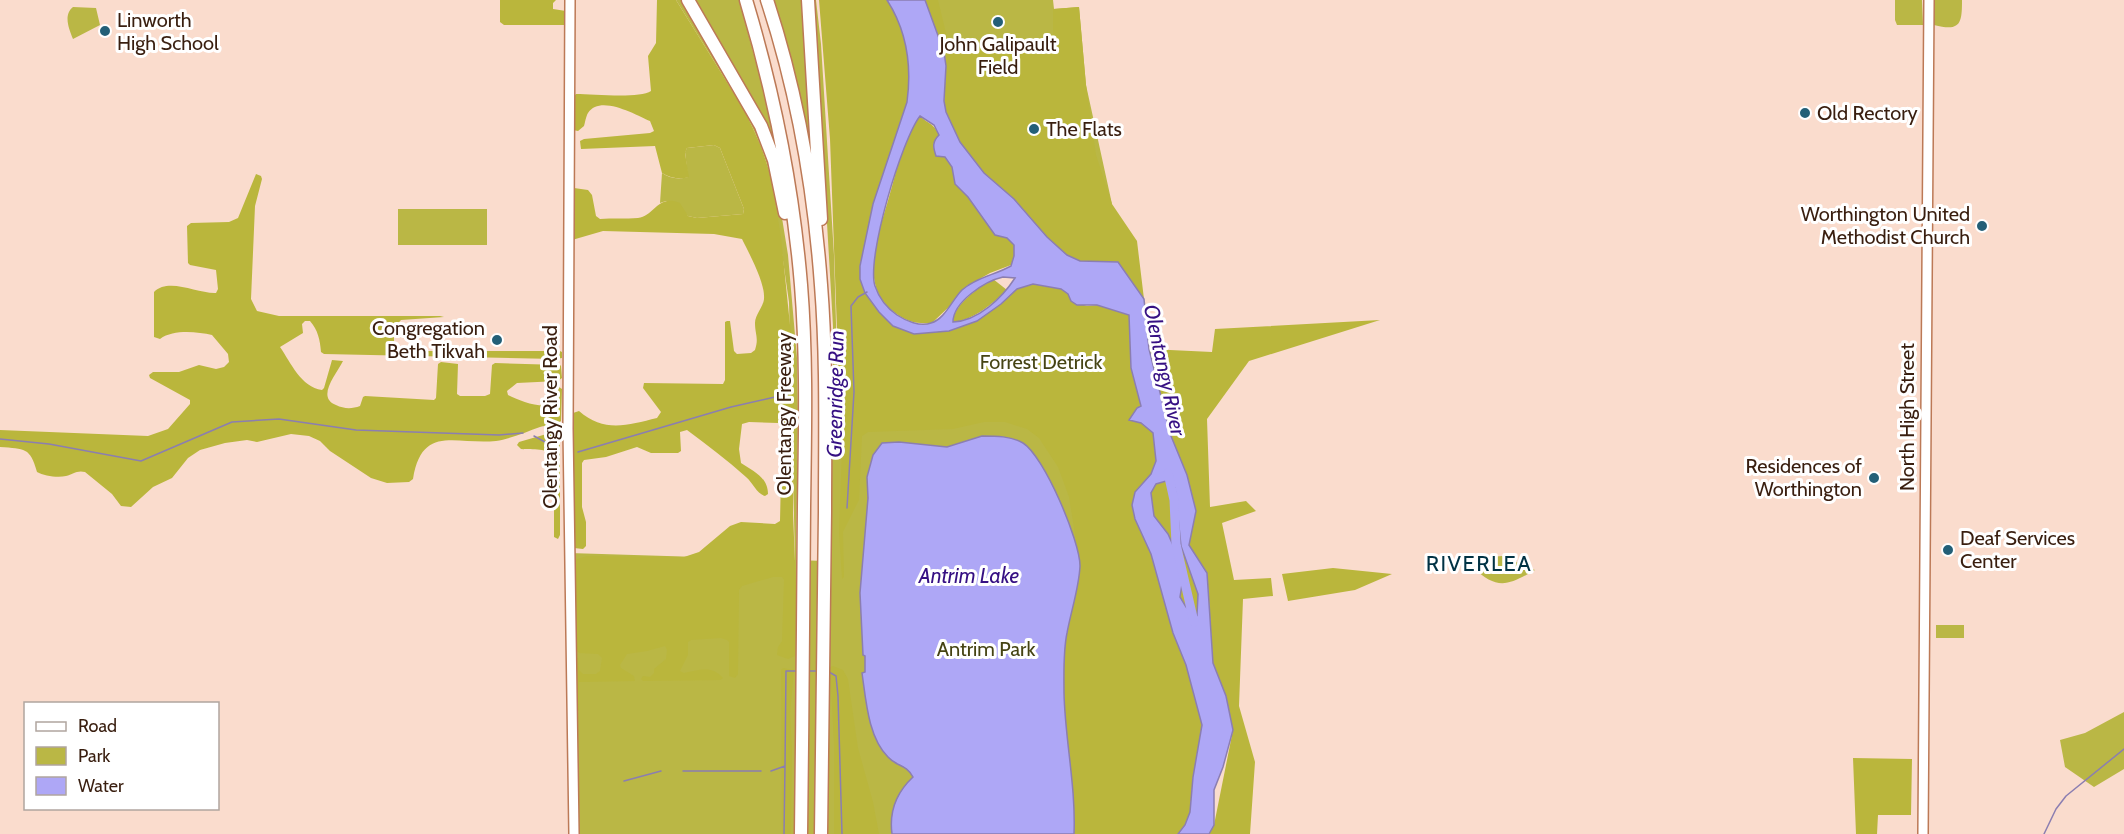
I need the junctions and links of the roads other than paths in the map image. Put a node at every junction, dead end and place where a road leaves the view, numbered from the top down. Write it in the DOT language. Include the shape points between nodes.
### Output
graph roads {
  1 [pos="570,0"];
  2 [pos="688,0"];
  3 [pos="746,0"];
  4 [pos="767,0"];
  5 [pos="808,0"];
  6 [pos="1929,0"];
  7 [pos="821,283"];
  8 [pos="801,285"];
  9 [pos="574,834"];
  10 [pos="801,834"];
  11 [pos="821,834"];
  12 [pos="1923,834"];
  1 -- 9 [label="main road, Olentangy River Road" via="568,429"];
  2 -- 8 [label="highway" via="764,134 774,160"];
  3 -- 8 [label="highway, Olentangy Freeway" via="779,131"];
  4 -- 7 [label="highway, Olentangy Freeway" via="799,127"];
  5 -- 7 [label="highway" via="823,244"];
  6 -- 12 [label="main road, North High Street"];
  7 -- 11 [label="highway, Olentangy Freeway" via="826,394"];
  8 -- 10 [label="highway, Olentangy Freeway" via="805,395"];
}
